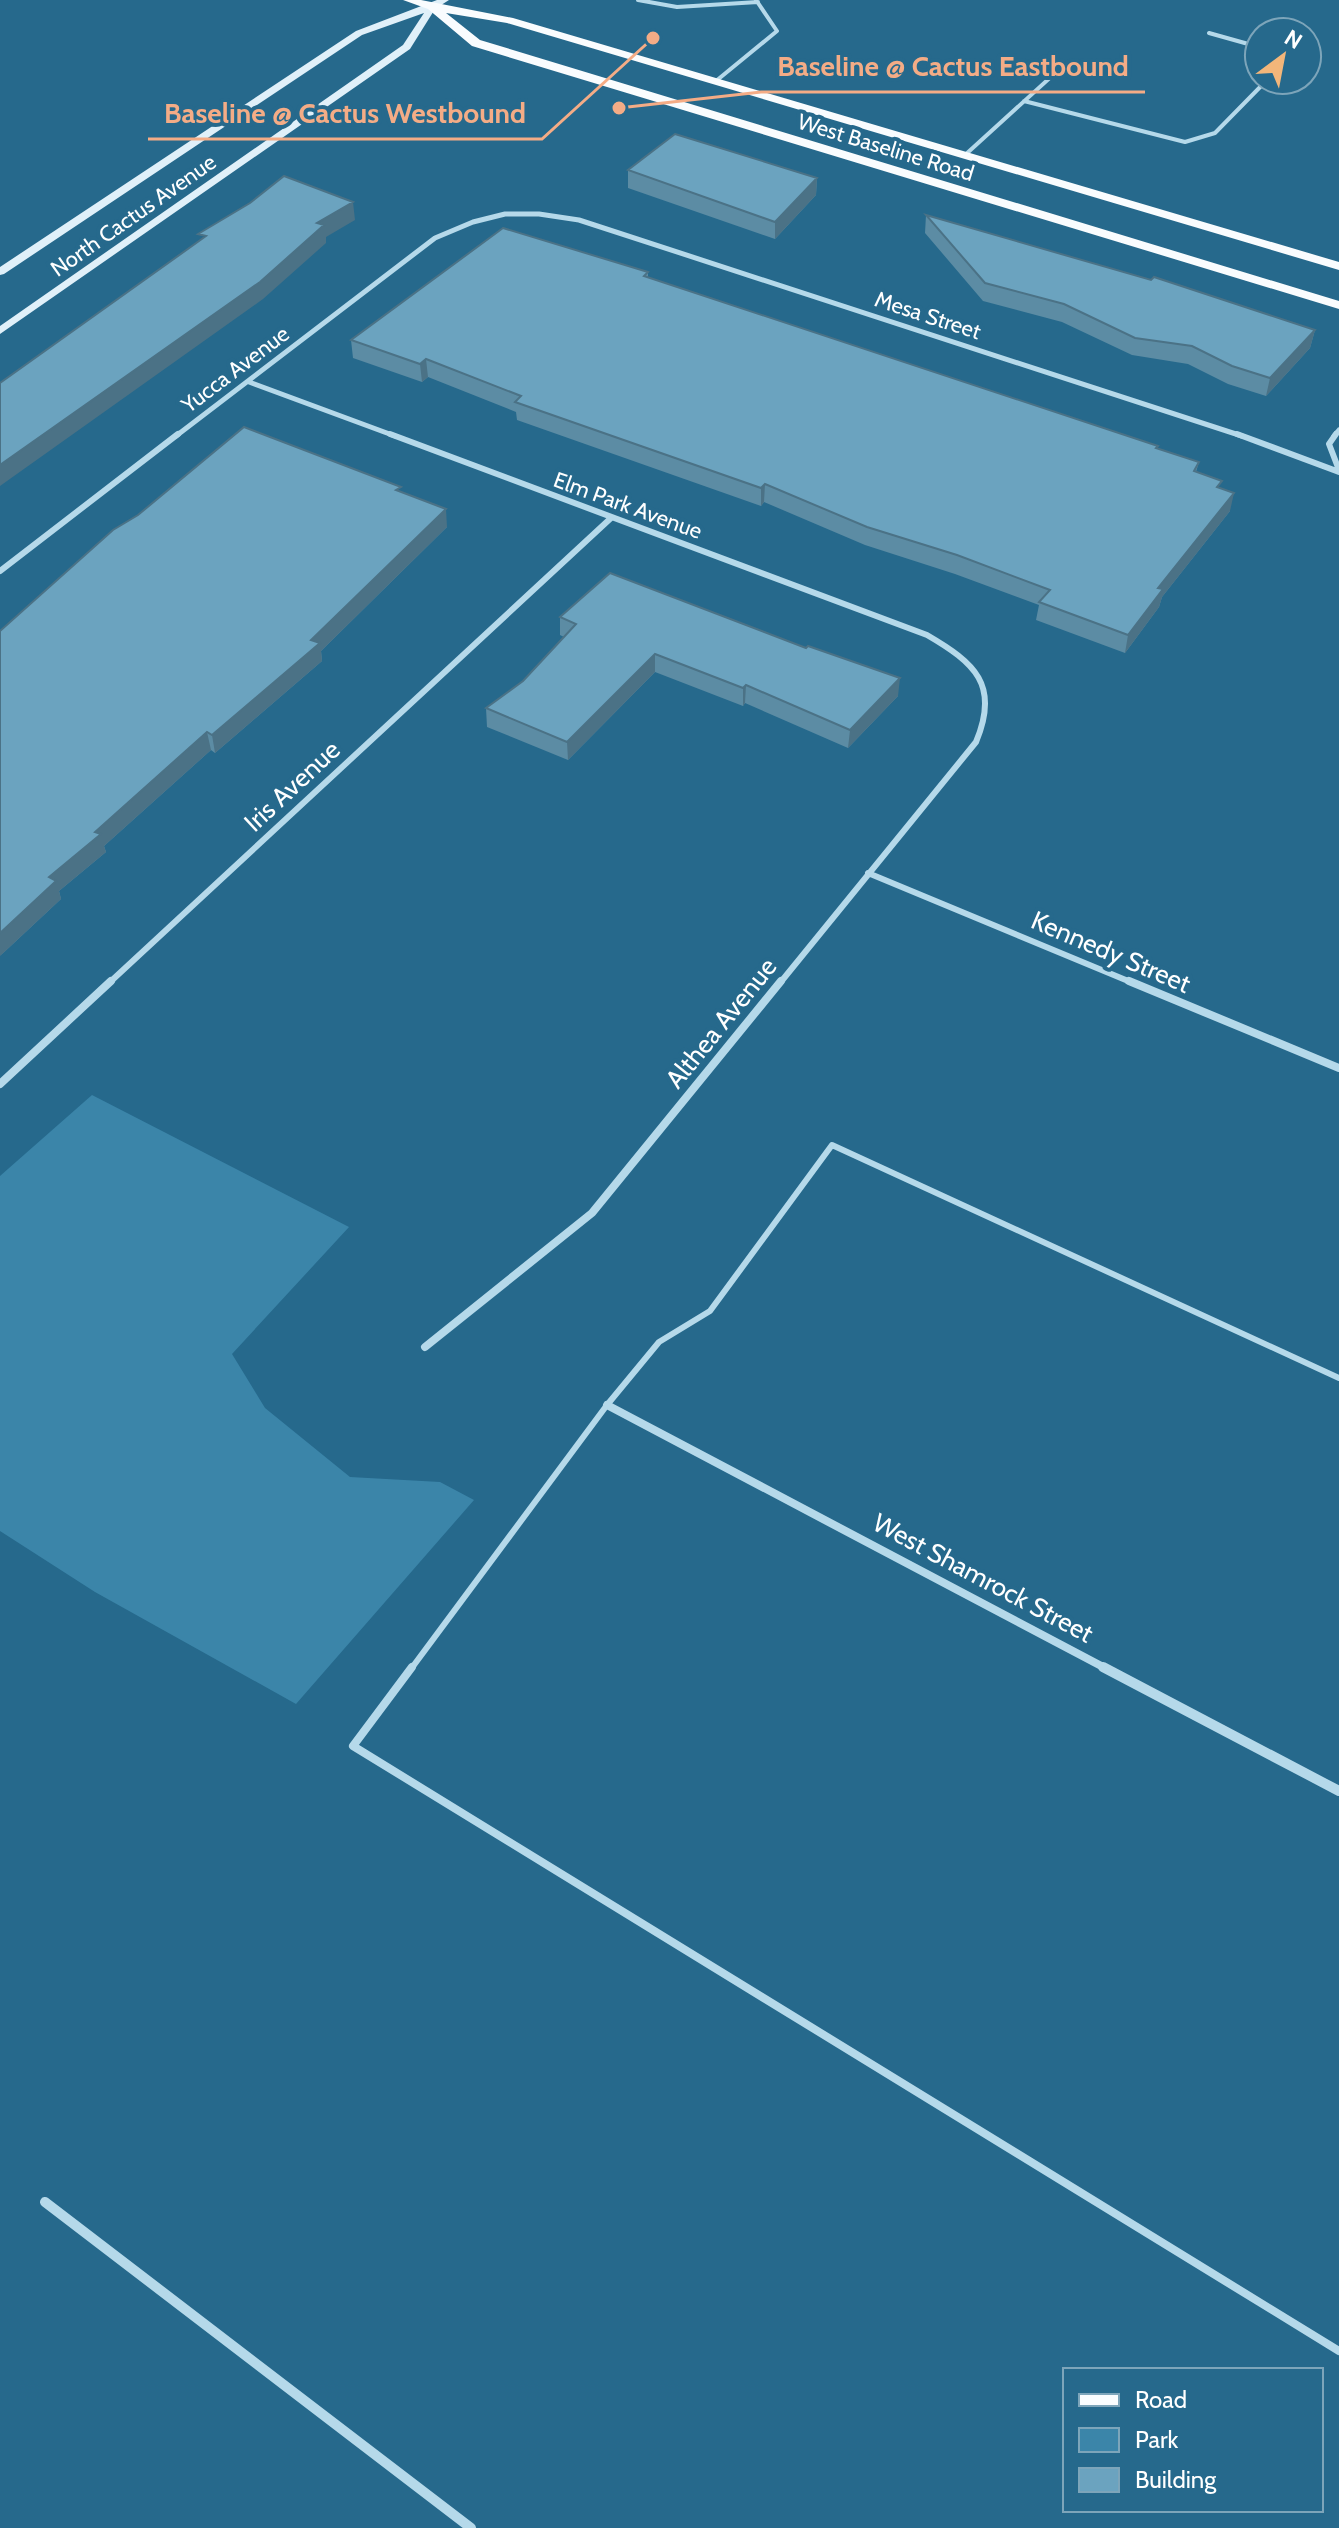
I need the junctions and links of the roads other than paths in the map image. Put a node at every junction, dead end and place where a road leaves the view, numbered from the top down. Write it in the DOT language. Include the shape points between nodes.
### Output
graph roads {
  1 [pos="409,0"];
  2 [pos="638,0"];
  3 [pos="757,1"];
  4 [pos="438,4"];
  5 [pos="1209,33"];
  6 [pos="1243,43"];
  7 [pos="1064,65"];
  8 [pos="716,81"];
  9 [pos="1251,96"];
  10 [pos="1024,101"];
  11 [pos="965,155"];
  12 [pos="501,213"];
  13 [pos="1339,266"];
  14 [pos="0,272"];
  15 [pos="1339,305"];
  16 [pos="0,331"];
  17 [pos="249,382"];
  18 [pos="1339,430"];
  19 [pos="1339,471"];
  20 [pos="611,518"];
  21 [pos="0,571"];
  22 [pos="983,680"];
  23 [pos="868,873"];
  24 [pos="1339,1068"];
  25 [pos="0,1084"];
  26 [pos="425,1347"];
  27 [pos="1339,1378"];
  28 [pos="607,1405"];
  29 [pos="1339,1791"];
  30 [pos="45,2202"];
  31 [pos="1339,2351"];
  32 [pos="471,2528"];
  1 -- 4 [label="main road, West Baseline Road"];
  2 -- 3 [label="lane" via="677,7"];
  3 -- 8 [label="lane" via="777,31"];
  4 -- 8 [label="main road, West Baseline Road"];
  4 -- 14 [label="main road, North Cactus Avenue" via="359,33"];
  4 -- 15 [label="main road, West Baseline Road" via="476,43"];
  4 -- 16 [label="main road, North Cactus Avenue" via="407,47"];
  5 -- 6 [label="lane"];
  7 -- 10 [label="lane"];
  8 -- 11 [label="main road, West Baseline Road"];
  9 -- 10 [label="lane" via="1215,133 1185,142"];
  10 -- 11 [label="lane"];
  11 -- 13 [label="main road, West Baseline Road"];
  12 -- 17 [label="street, Yucca Avenue" via="435,238"];
  12 -- 19 [label="street, Mesa Street" via="579,220"];
  17 -- 20 [label="street, Elm Park Avenue"];
  17 -- 21 [label="street, Yucca Avenue"];
  18 -- 19 [label="street" via="1329,444"];
  20 -- 22 [label="street, Elm Park Avenue" via="927,635 961,655"];
  20 -- 25 [label="street, Iris Avenue"];
  22 -- 23 [label="street, Althea Avenue" via="987,711 976,742"];
  23 -- 24 [label="street, Kennedy Street"];
  23 -- 26 [label="street, Althea Avenue" via="592,1213"];
  27 -- 28 [label="lane" via="832,1145 710,1311 659,1342"];
  28 -- 29 [label="street, West Shamrock Street"];
  28 -- 31 [label="lane" via="353,1746"];
  30 -- 32 [label="street"];
}
